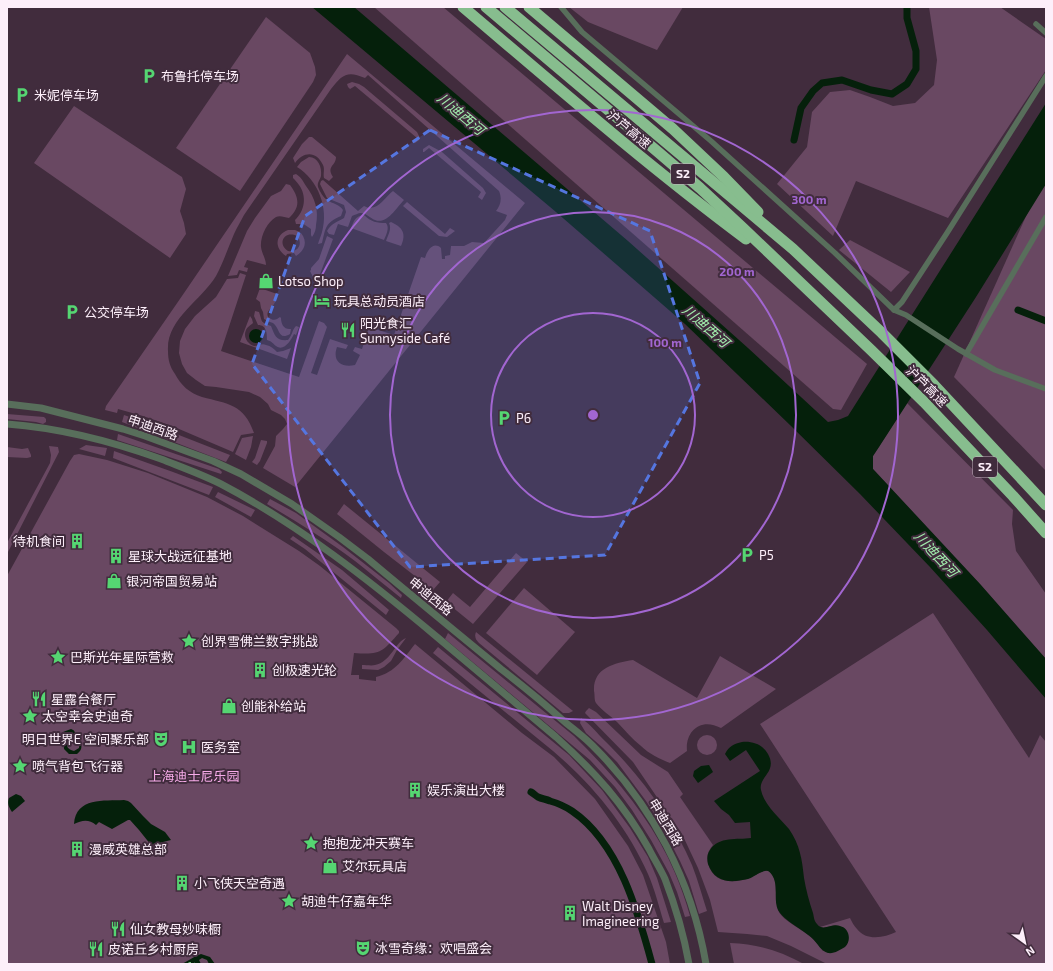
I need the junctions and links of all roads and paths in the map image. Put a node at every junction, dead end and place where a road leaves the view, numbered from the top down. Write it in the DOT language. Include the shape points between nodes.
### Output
graph roads {
  1 [pos="463,7"];
  2 [pos="486,7"];
  3 [pos="505,7"];
  4 [pos="529,7"];
  5 [pos="561,7"];
  6 [pos="1036,24"];
  7 [pos="1046,33"];
  8 [pos="1046,76"];
  9 [pos="1046,217"];
  10 [pos="793,249"];
  11 [pos="781,265"];
  12 [pos="894,310"];
  13 [pos="966,354"];
  14 [pos="1046,389"];
  15 [pos="7,404"];
  16 [pos="7,424"];
  17 [pos="1046,505"];
  18 [pos="1046,532"];
  19 [pos="689,964"];
  20 [pos="706,964"];
  1 -- 11 [label="highway, 沪芦高速 / S2" via="683,192"];
  2 -- 11 [label="highway, 沪芦高速 / S2" via="700,188"];
  3 -- 10 [label="highway, 沪芦高速 / S2"];
  4 -- 10 [label="highway, 沪芦高速 / S2" via="673,129 724,177"];
  5 -- 12 [label="street" via="582,32 711,141"];
  6 -- 7 [label="street"];
  8 -- 12 [label="street" via="947,233 902,302"];
  9 -- 13 [label="street"];
  10 -- 17 [label="highway, 沪芦高速 / S2" via="934,385"];
  11 -- 18 [label="highway, 沪芦高速 / S2" via="924,402"];
  12 -- 13 [label="street"];
  13 -- 14 [label="street" via="995,370"];
  15 -- 20 [label="street, 申迪西路" via="41,408 123,429 213,461 292,504 368,559 591,744 625,782 656,826 678,869 698,924"];
  16 -- 19 [label="street" via="42,427 120,445 209,479 284,521 395,603 556,736 610,791 646,844 664,878 675,908"];
}
